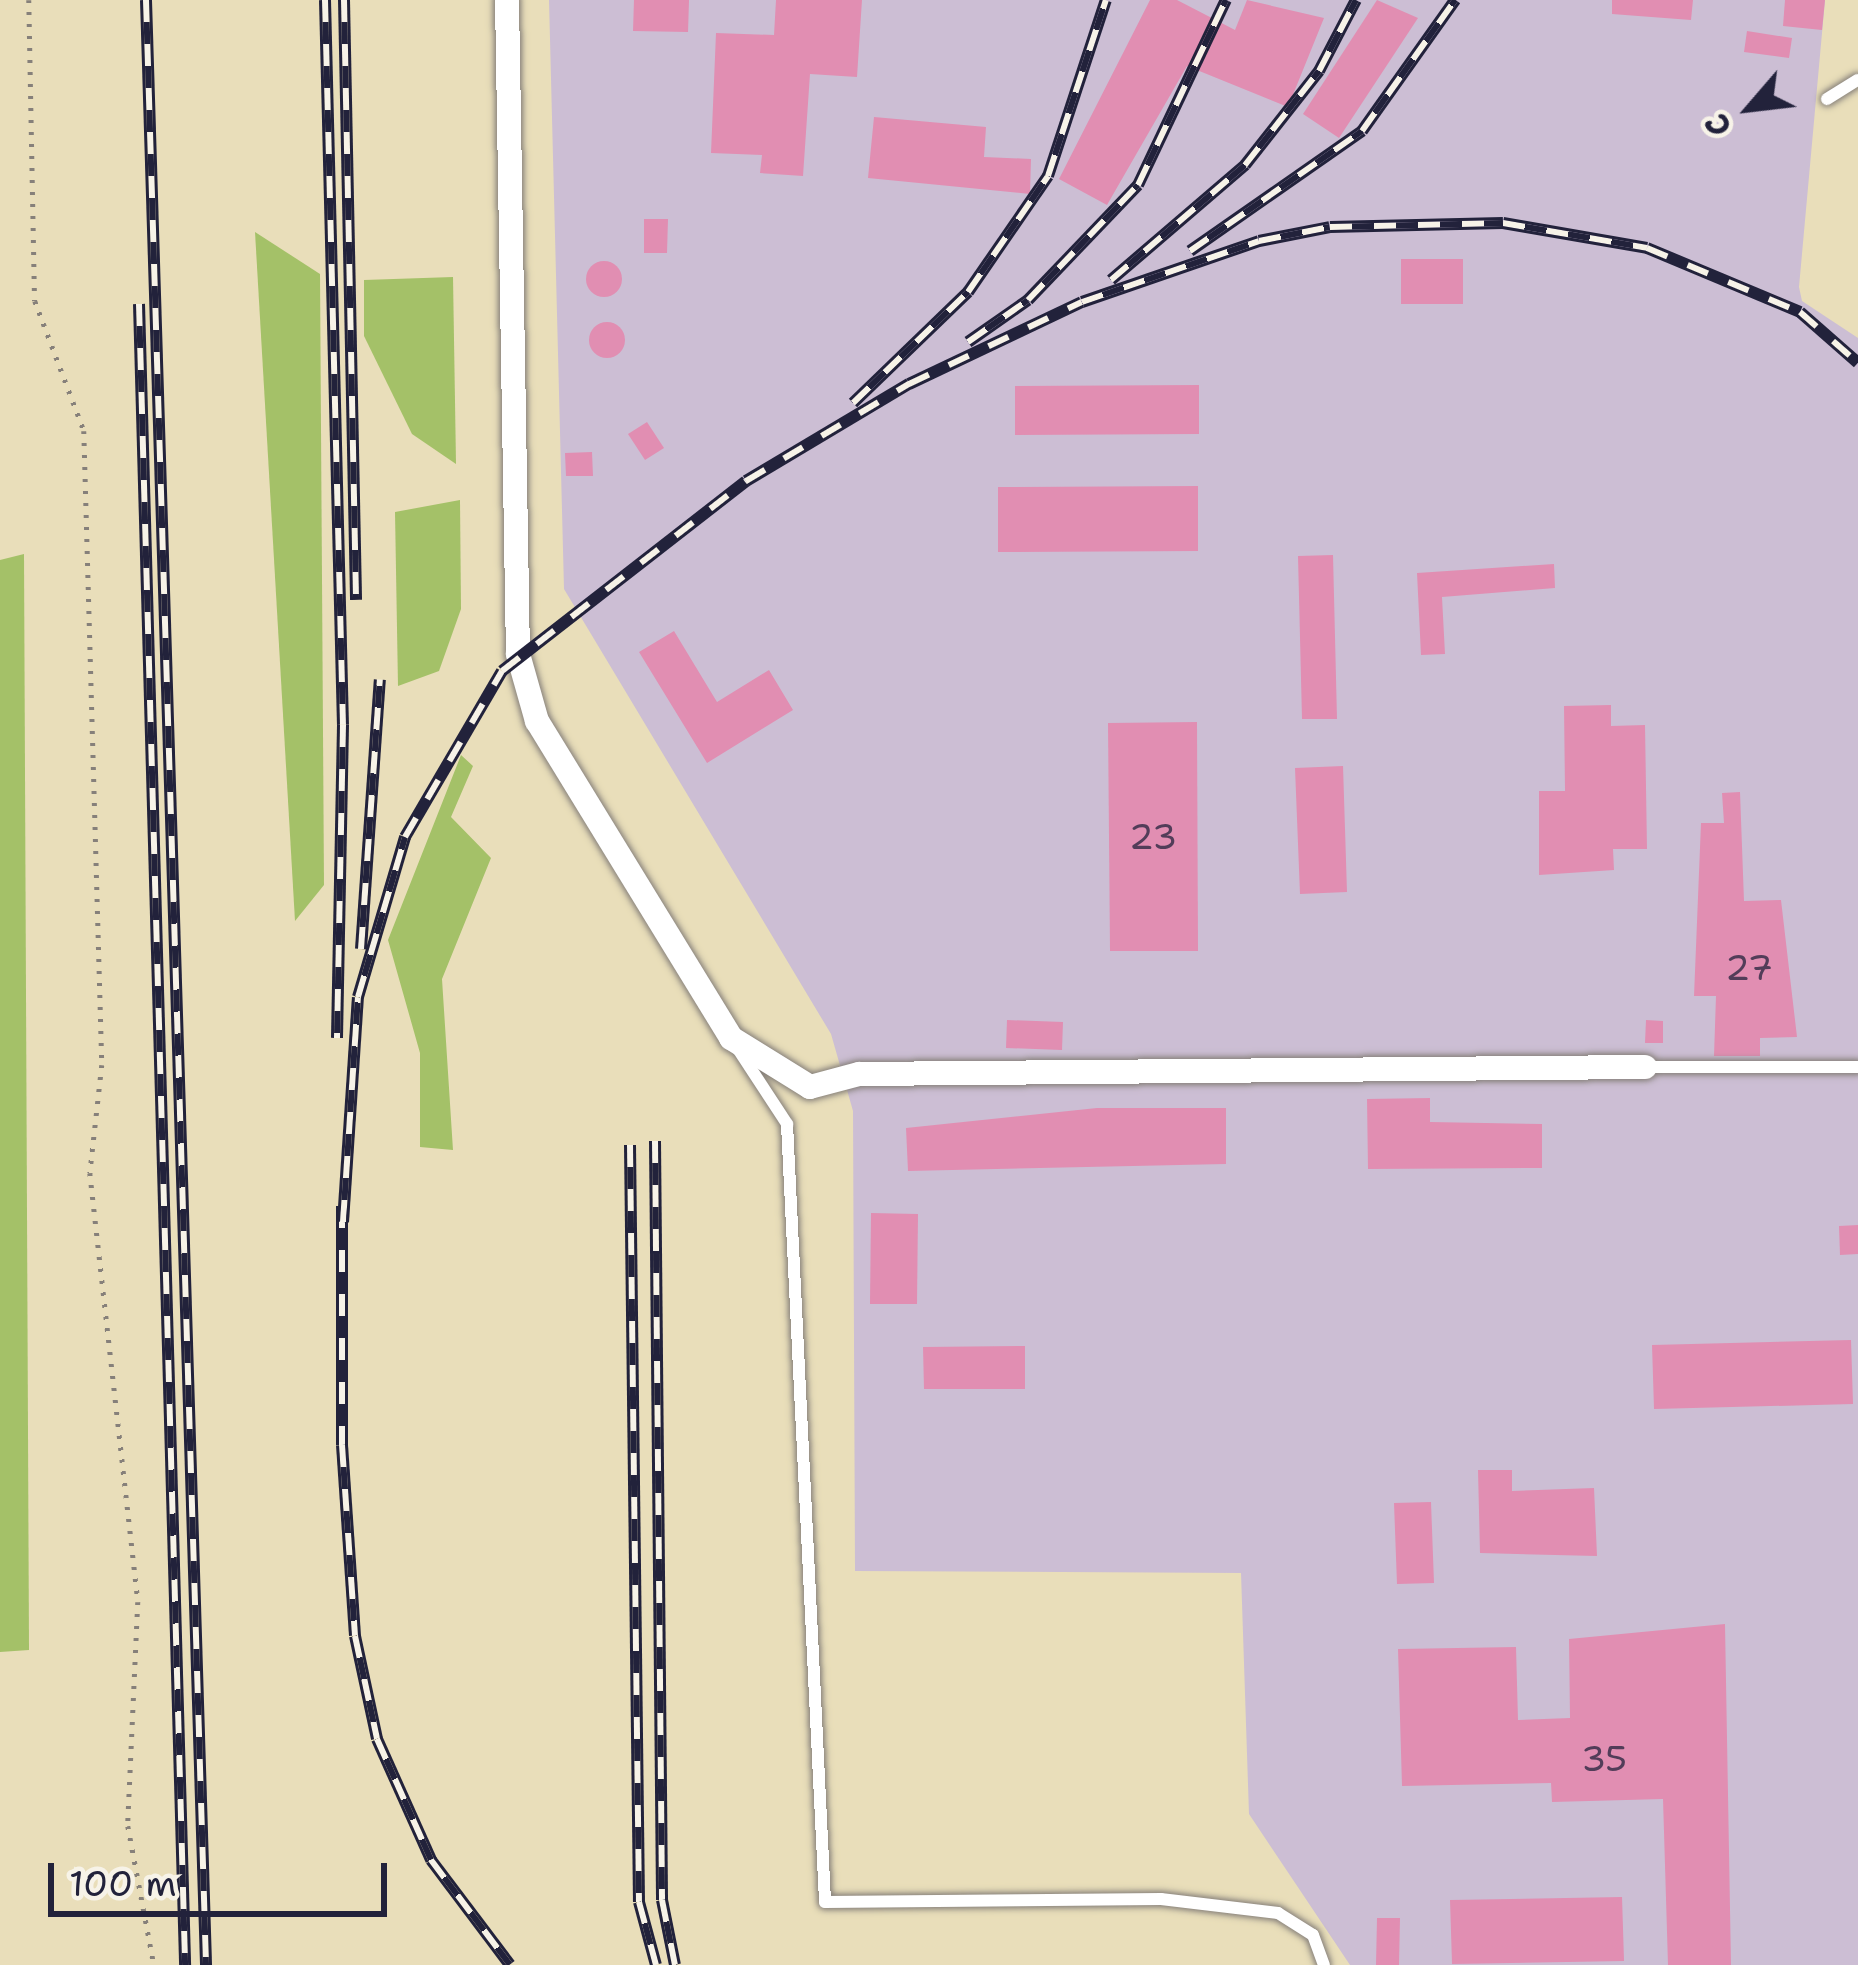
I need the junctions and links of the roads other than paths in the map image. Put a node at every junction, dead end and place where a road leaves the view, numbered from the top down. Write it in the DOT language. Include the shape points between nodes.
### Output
graph roads {
  1 [pos="507,0"];
  2 [pos="1858,80"];
  3 [pos="1827,99"];
  4 [pos="731,1038"];
  5 [pos="1645,1067"];
  6 [pos="1858,1067"];
  7 [pos="1324,1965"];
  1 -- 4 [label="street" via="518,654 537,721"];
  2 -- 3 [label="lane"];
  4 -- 5 [label="street" via="810,1087 860,1074"];
  4 -- 7 [label="lane" via="787,1124 825,1902 1161,1900 1278,1913 1313,1935"];
  5 -- 6 [label="lane"];
}
